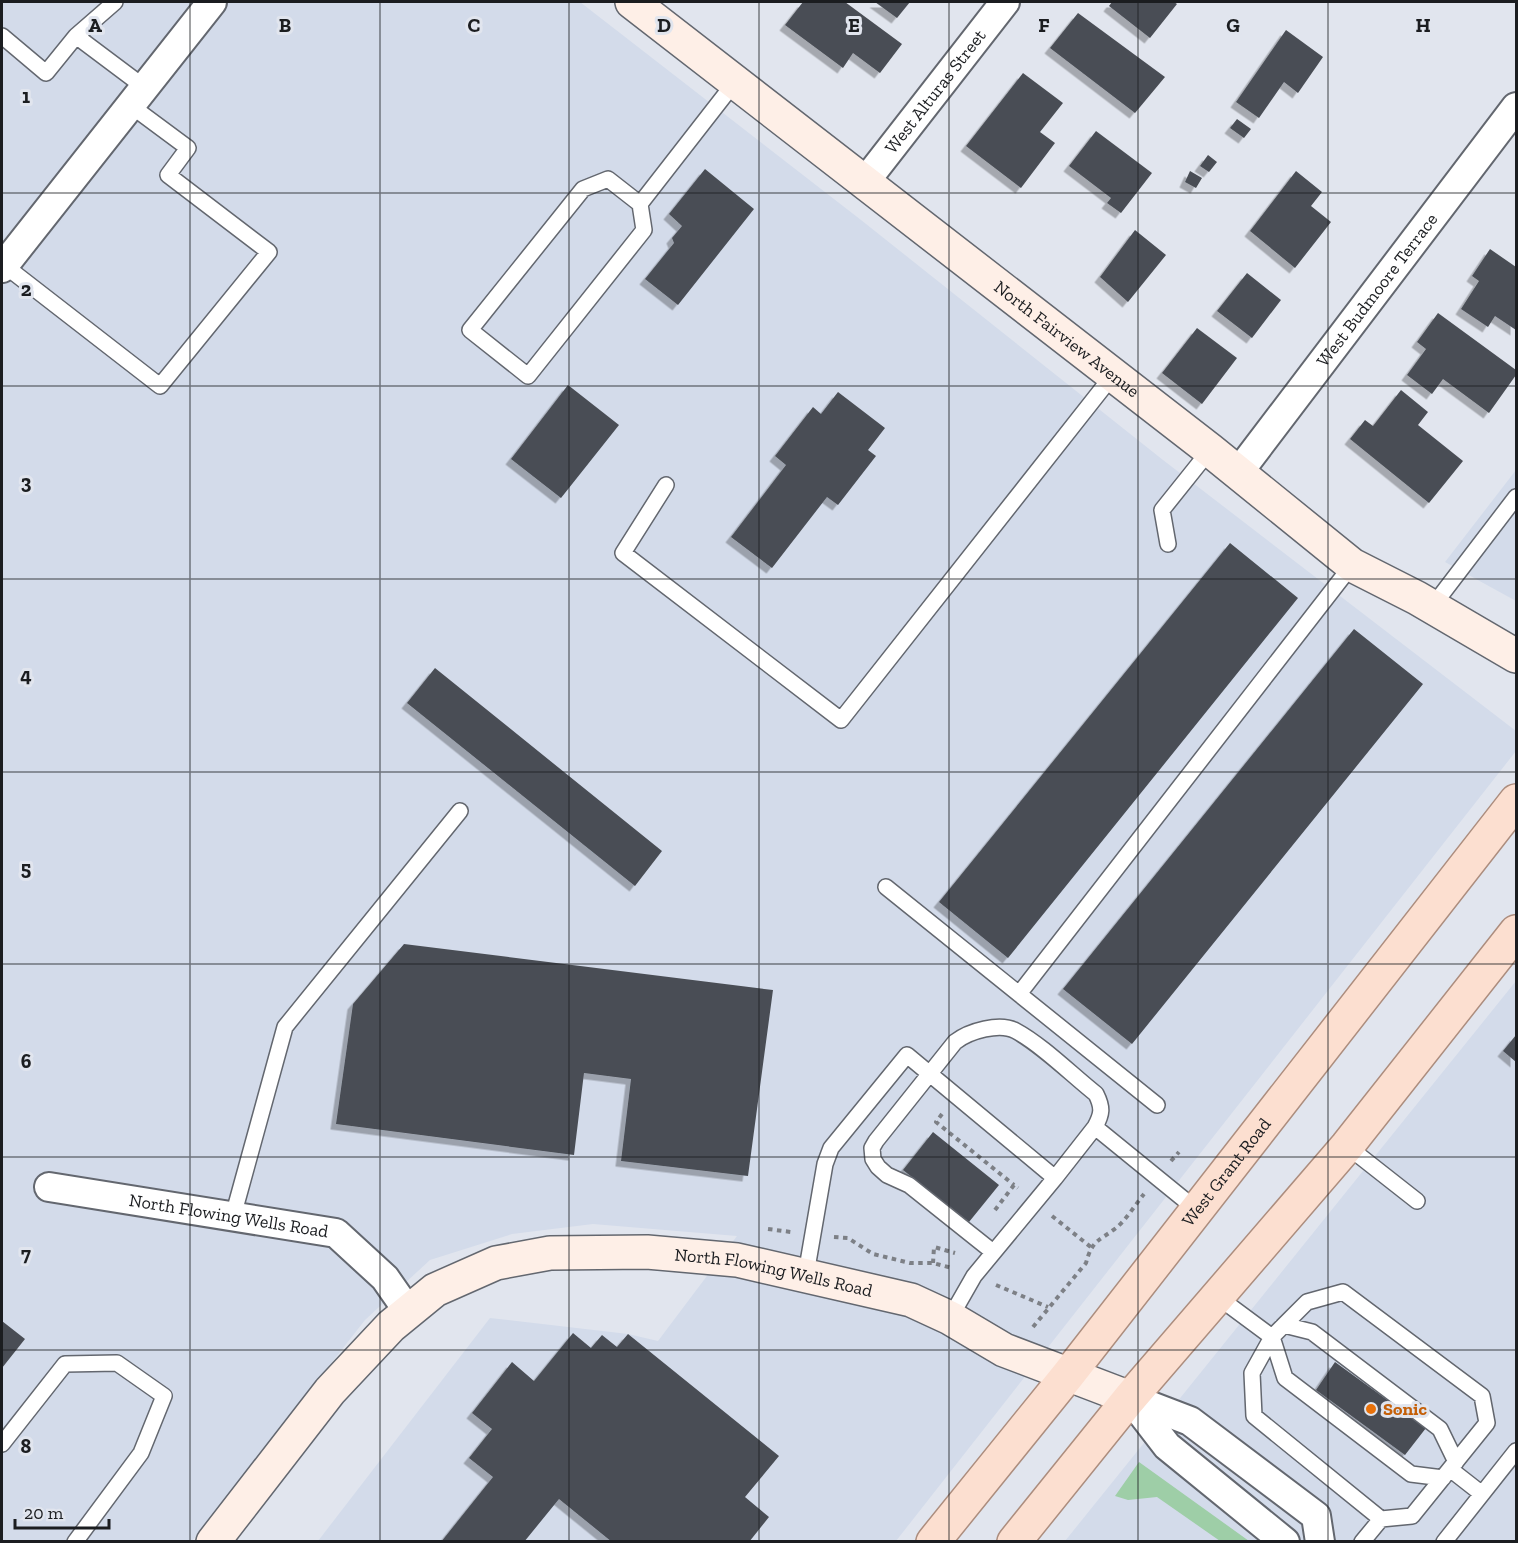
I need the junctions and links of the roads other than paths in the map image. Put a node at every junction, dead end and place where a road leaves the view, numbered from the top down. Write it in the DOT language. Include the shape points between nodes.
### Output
graph roads {
  1 [pos="115,2"];
  2 [pos="212,2"];
  3 [pos="632,2"];
  4 [pos="1005,2"];
  5 [pos="2,36"];
  6 [pos="76,36"];
  7 [pos="735,82"];
  8 [pos="137,96"];
  9 [pos="1516,107"];
  10 [pos="864,183"];
  11 [pos="640,204"];
  12 [pos="3,267"];
  13 [pos="1113,375"];
  14 [pos="1210,450"];
  15 [pos="1238,473"];
  16 [pos="666,485"];
  17 [pos="1516,497"];
  18 [pos="1168,544"];
  19 [pos="1352,565"];
  20 [pos="1432,607"];
  21 [pos="1516,656"];
  22 [pos="1516,801"];
  23 [pos="460,811"];
  24 [pos="886,887"];
  25 [pos="1516,932"];
  26 [pos="1019,994"];
  27 [pos="930,1074"];
  28 [pos="1156,1105"];
  29 [pos="1095,1127"];
  30 [pos="1347,1146"];
  31 [pos="1054,1178"];
  32 [pos="49,1187"];
  33 [pos="1417,1201"];
  34 [pos="1197,1209"];
  35 [pos="233,1216"];
  36 [pos="993,1252"];
  37 [pos="806,1274"];
  38 [pos="1218,1297"];
  39 [pos="408,1311"];
  40 [pos="951,1318"];
  41 [pos="1284,1325"];
  42 [pos="1272,1337"];
  43 [pos="1068,1374"];
  44 [pos="1130,1398"];
  45 [pos="2,1444"];
  46 [pos="1516,1451"];
  47 [pos="1450,1470"];
  48 [pos="1482,1494"];
  49 [pos="1380,1519"];
  50 [pos="75,1542"];
  51 [pos="213,1542"];
  52 [pos="933,1542"];
  53 [pos="1014,1542"];
  54 [pos="1285,1542"];
  55 [pos="1320,1542"];
  56 [pos="1362,1542"];
  57 [pos="1444,1542"];
  1 -- 6 [label="lane"];
  2 -- 8 [label="street"];
  3 -- 7 [label="street, North Fairview Avenue"];
  4 -- 10 [label="street, West Alturas Street"];
  5 -- 6 [label="lane" via="46,73"];
  6 -- 8 [label="lane"];
  7 -- 10 [label="street, North Fairview Avenue"];
  7 -- 11 [label="lane"];
  8 -- 12 [label="street"];
  8 -- 12 [label="lane" via="188,148 168,175 269,252 160,386"];
  9 -- 15 [label="street, West Budmoore Terrace"];
  10 -- 13 [label="street, North Fairview Avenue"];
  11 -- 11 [label="lane" via="644,230 528,376 470,330 583,189 608,178"];
  13 -- 14 [label="street, North Fairview Avenue"];
  13 -- 16 [label="lane" via="841,720 623,553"];
  14 -- 15 [label="street, North Fairview Avenue"];
  14 -- 18 [label="lane" via="1162,510"];
  15 -- 19 [label="street, North Fairview Avenue"];
  17 -- 20 [label="lane"];
  19 -- 20 [label="street, North Fairview Avenue"];
  19 -- 26 [label="lane"];
  20 -- 21 [label="street, North Fairview Avenue"];
  22 -- 34 [label="main road, West Grant Road"];
  23 -- 35 [label="lane" via="285,1027"];
  24 -- 26 [label="lane"];
  25 -- 30 [label="main road"];
  26 -- 28 [label="lane"];
  27 -- 29 [label="lane" via="966,1033 1014,1029 1096,1094 1102,1113"];
  27 -- 31 [label="lane"];
  27 -- 36 [label="lane" via="876,1140 873,1159 887,1175 909,1185"];
  27 -- 37 [label="lane" via="907,1055 831,1148"];
  29 -- 31 [label="lane"];
  29 -- 34 [label="lane"];
  30 -- 33 [label="lane"];
  30 -- 38 [label="main road"];
  31 -- 36 [label="lane"];
  32 -- 35 [label="street, North Flowing Wells Road"];
  34 -- 43 [label="main road, West Grant Road"];
  35 -- 39 [label="street, North Flowing Wells Road" via="336,1233 385,1278"];
  36 -- 40 [label="lane" via="974,1276"];
  37 -- 39 [label="street, North Flowing Wells Road" via="737,1260 647,1252 550,1253 496,1263 435,1290"];
  37 -- 40 [label="street, North Flowing Wells Road" via="911,1300"];
  38 -- 42 [label="lane"];
  38 -- 44 [label="main road"];
  39 -- 51 [label="street, North Flowing Wells Road" via="330,1391"];
  40 -- 43 [label="street, North Flowing Wells Road" via="1013,1353"];
  41 -- 42 [label="lane"];
  41 -- 47 [label="lane" via="1312,1332 1440,1429"];
  41 -- 47 [label="lane" via="1306,1302 1343,1293 1482,1396 1487,1423"];
  42 -- 47 [label="lane" via="1285,1378 1411,1474"];
  42 -- 49 [label="lane" via="1252,1373 1254,1416"];
  43 -- 44 [label="street, North Flowing Wells Road"];
  43 -- 52 [label="main road, West Grant Road"];
  44 -- 53 [label="main road"];
  44 -- 54 [label="street" via="1167,1446"];
  44 -- 55 [label="street" via="1190,1421 1316,1516"];
  45 -- 50 [label="lane" via="65,1364 117,1363 164,1396 141,1453"];
  46 -- 48 [label="lane"];
  47 -- 48 [label="lane"];
  47 -- 49 [label="lane" via="1412,1516"];
  48 -- 57 [label="lane"];
  49 -- 56 [label="lane"];
}
